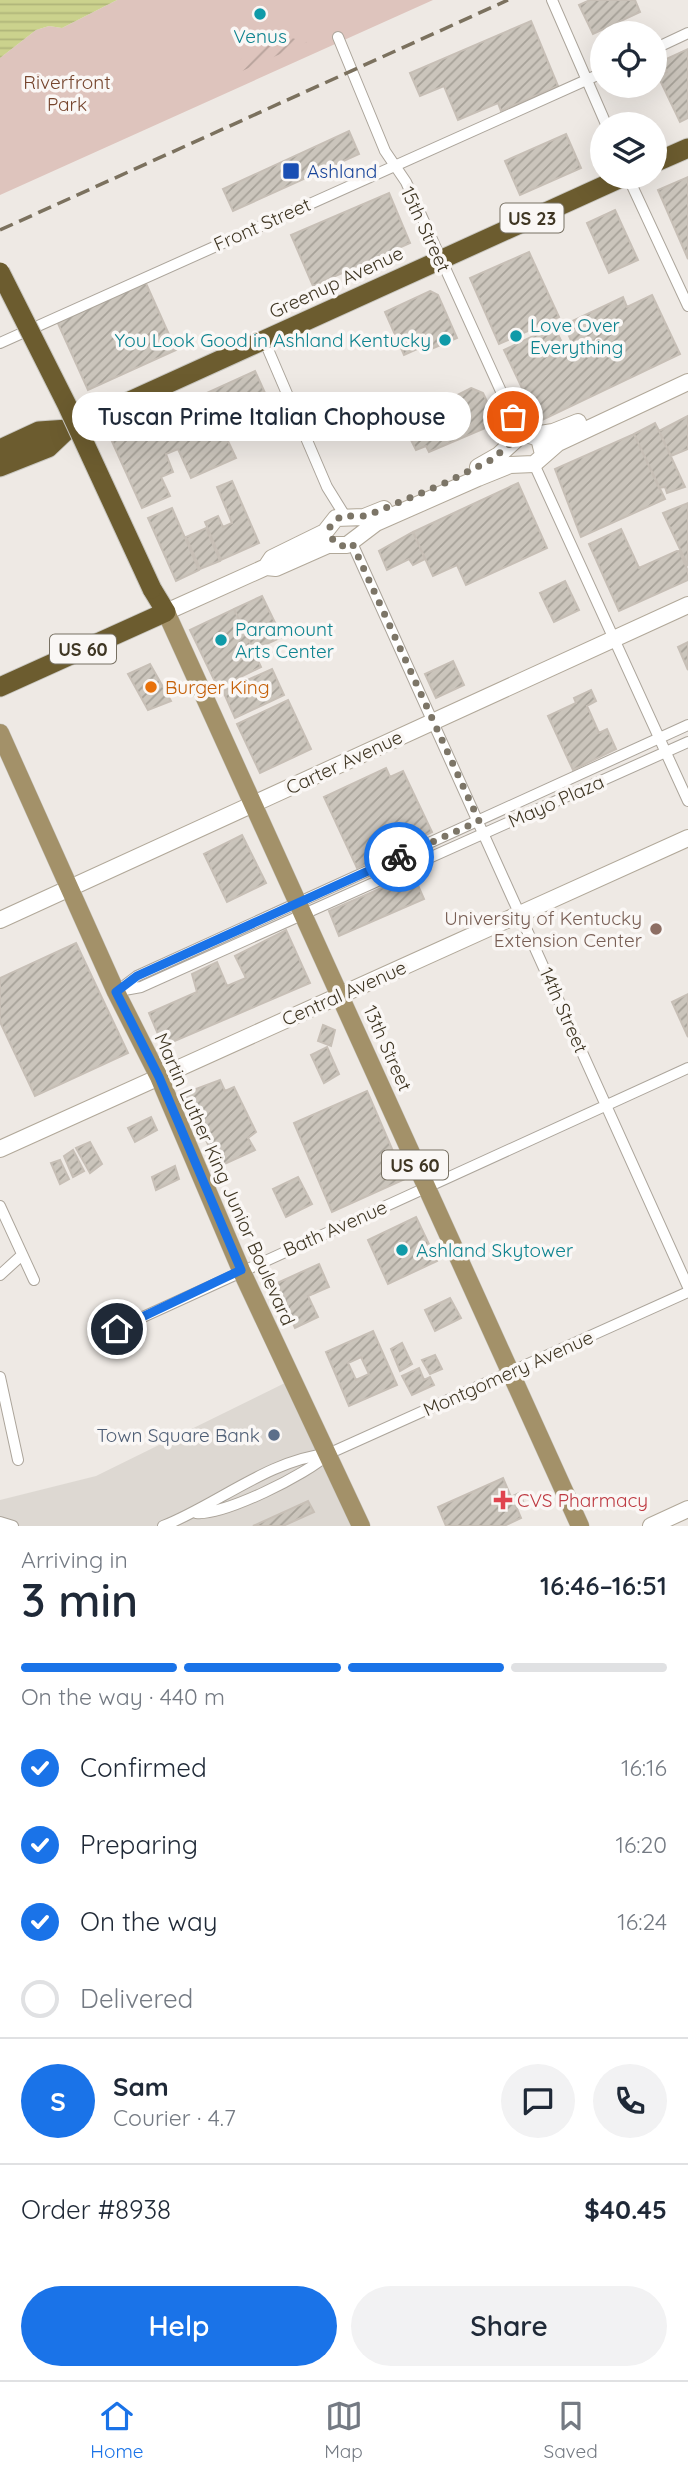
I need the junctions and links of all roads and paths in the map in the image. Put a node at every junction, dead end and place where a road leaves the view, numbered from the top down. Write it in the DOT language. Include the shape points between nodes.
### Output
graph roads {
  1 [pos="552,0"];
  2 [pos="688,33"];
  3 [pos="338,37"];
  4 [pos="667,43"];
  5 [pos="588,79"];
  6 [pos="601,112"];
  7 [pos="688,148"];
  8 [pos="667,157"];
  9 [pos="392,166"];
  10 [pos="598,189"];
  11 [pos="631,189"];
  12 [pos="440,259"];
  13 [pos="0,272"];
  14 [pos="688,306"];
  15 [pos="264,340"];
  16 [pos="0,343"];
  17 [pos="688,370"];
  18 [pos="688,382"];
  19 [pos="68,429"];
  20 [pos="522,438"];
  21 [pos="0,449"];
  22 [pos="532,461"];
  23 [pos="0,467"];
  24 [pos="340,520"];
  25 [pos="350,541"];
  26 [pos="266,567"];
  27 [pos="688,605"];
  28 [pos="166,612"];
  29 [pos="615,638"];
  30 [pos="0,687"];
  31 [pos="434,720"];
  32 [pos="688,725"];
  33 [pos="0,733"];
  34 [pos="659,738"];
  35 [pos="688,742"];
  36 [pos="666,752"];
  37 [pos="688,801"];
  38 [pos="253,804"];
  39 [pos="479,821"];
  40 [pos="484,833"];
  41 [pos="688,838"];
  42 [pos="69,887"];
  43 [pos="299,909"];
  44 [pos="520,913"];
  45 [pos="0,920"];
  46 [pos="116,992"];
  47 [pos="339,995"];
  48 [pos="688,1068"];
  49 [pos="159,1077"];
  50 [pos="607,1104"];
  51 [pos="0,1149"];
  52 [pos="425,1187"];
  53 [pos="0,1206"];
  54 [pos="22,1255"];
  55 [pos="241,1270"];
  56 [pos="0,1275"];
  57 [pos="34,1280"];
  58 [pos="688,1289"];
  59 [pos="97,1338"];
  60 [pos="510,1372"];
  61 [pos="0,1377"];
  62 [pos="328,1454"];
  63 [pos="18,1460"];
  64 [pos="688,1509"];
  65 [pos="0,1522"];
  66 [pos="13,1526"];
  67 [pos="163,1526"];
  68 [pos="361,1526"];
  69 [pos="580,1526"];
  70 [pos="651,1526"];
  1 -- 5 [label="street"];
  2 -- 4 [label="street"];
  3 -- 9 [label="street, 15th Street"];
  5 -- 6 [label="street"];
  5 -- 9 [label="street, Front Street"];
  7 -- 8 [label="highway"];
  9 -- 12 [label="street, 15th Street" via="406,182"];
  9 -- 16 [label="street, Front Street"];
  10 -- 12 [label="highway, Greenup Avenue / US 23"];
  11 -- 14 [label="street"];
  12 -- 15 [label="highway, Greenup Avenue / US 23"];
  12 -- 20 [label="street, 15th Street"];
  13 -- 28 [label="highway, 13th Street, bridge"];
  15 -- 19 [label="highway, Greenup Avenue / US 23"];
  15 -- 24 [label="street"];
  17 -- 20 [label="main road" via="581,421"];
  18 -- 22 [label="main road" via="558,443"];
  19 -- 21 [label="highway, Greenup Avenue / US 23" via="39,431"];
  19 -- 23 [label="highway, Greenup Avenue / US 23" via="48,448"];
  20 -- 22 [label="main road" via="512,456"];
  20 -- 22 [label="main road" via="542,443"];
  20 -- 24 [label="main road" via="493,459 443,484 366,516"];
  22 -- 25 [label="main road" via="504,466 376,523"];
  22 -- 29 [label="street"];
  24 -- 25 [label="main road" via="358,525"];
  24 -- 25 [label="main road" via="331,537"];
  24 -- 26 [label="main road" via="315,538 272,558"];
  25 -- 26 [label="main road" via="328,545 276,568"];
  25 -- 31 [label="street, 14th Street"];
  26 -- 28 [label="main road"];
  27 -- 29 [label="main road, Carter Avenue"];
  28 -- 30 [label="highway, US 60"];
  28 -- 38 [label="main road, 13th Street / US 60"];
  29 -- 31 [label="main road, Carter Avenue"];
  29 -- 34 [label="street"];
  31 -- 38 [label="main road, Carter Avenue"];
  31 -- 39 [label="street, 14th Street"];
  32 -- 34 [label="street, Mayo Plaza"];
  33 -- 42 [label="main road, Martin Luther King Junior Boulevard"];
  34 -- 36 [label="street"];
  34 -- 39 [label="street, Mayo Plaza"];
  35 -- 36 [label="street, Mayo Plaza"];
  36 -- 37 [label="street"];
  36 -- 40 [label="street, Mayo Plaza"];
  38 -- 42 [label="main road, Carter Avenue"];
  38 -- 43 [label="main road, 13th Street / US 60"];
  39 -- 40 [label="street, 14th Street"];
  39 -- 43 [label="street, Mayo Plaza"];
  40 -- 43 [label="street, Mayo Plaza"];
  40 -- 44 [label="street, 14th Street"];
  41 -- 44 [label="main road, Central Avenue"];
  42 -- 45 [label="main road, Carter Avenue"];
  42 -- 46 [label="main road, Martin Luther King Junior Boulevard"];
  43 -- 46 [label="street, Mayo Plaza" via="137,976"];
  43 -- 47 [label="main road, 13th Street / US 60"];
  44 -- 47 [label="main road, Central Avenue"];
  44 -- 50 [label="street, 14th Street"];
  46 -- 49 [label="main road, Martin Luther King Junior Boulevard"];
  47 -- 49 [label="main road, Central Avenue"];
  47 -- 52 [label="main road, 13th Street / US 60"];
  48 -- 50 [label="street, Bath Avenue"];
  49 -- 51 [label="main road, Central Avenue"];
  49 -- 55 [label="main road, Martin Luther King Junior Boulevard"];
  50 -- 52 [label="street, Bath Avenue"];
  50 -- 58 [label="street, 14th Street"];
  52 -- 55 [label="street, Bath Avenue"];
  52 -- 60 [label="main road, 13th Street / US 60"];
  53 -- 54 [label="street"];
  54 -- 56 [label="street"];
  54 -- 57 [label="street"];
  55 -- 59 [label="street, Bath Avenue"];
  55 -- 62 [label="main road, Martin Luther King Junior Boulevard"];
  58 -- 60 [label="street, Montgomery Avenue"];
  60 -- 62 [label="street, Montgomery Avenue"];
  60 -- 69 [label="main road, 13th Street / US 60"];
  61 -- 63 [label="street"];
  62 -- 67 [label="street, Montgomery Avenue" via="305,1457"];
  62 -- 68 [label="main road, Martin Luther King Junior Boulevard"];
  64 -- 70 [label="main road"];
  65 -- 66 [label="street"];
}
